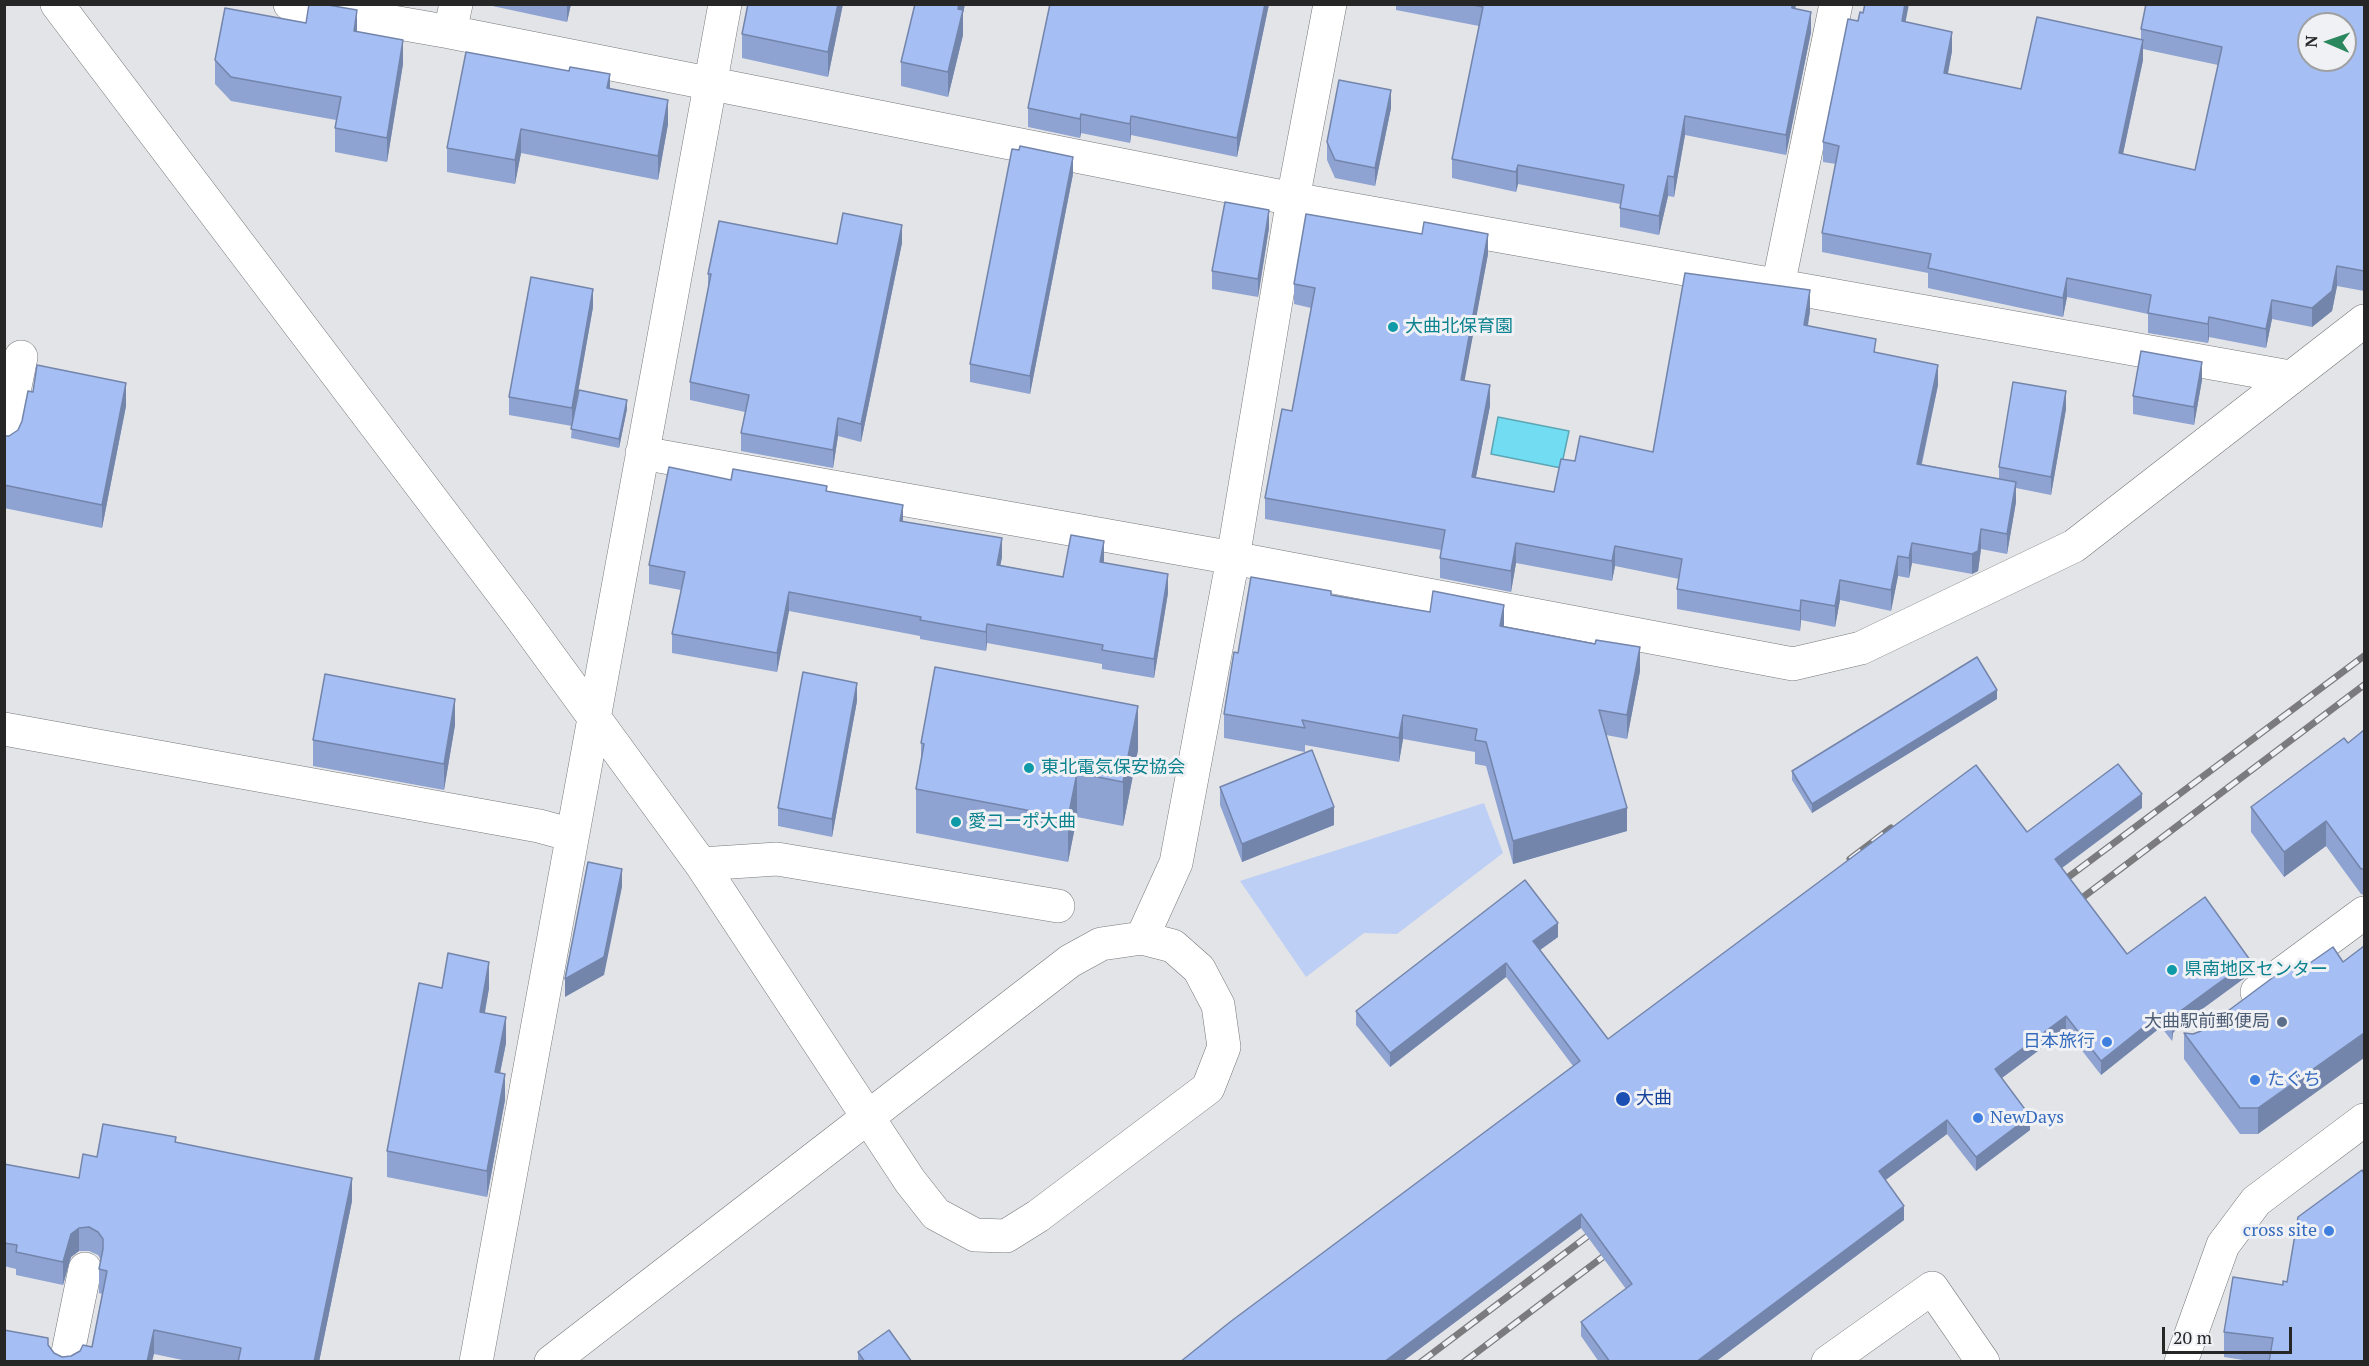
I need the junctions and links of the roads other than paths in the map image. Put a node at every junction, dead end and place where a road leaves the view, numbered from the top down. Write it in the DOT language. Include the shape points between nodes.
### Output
graph roads {
  1 [pos="57,4"];
  2 [pos="290,4"];
  3 [pos="725,4"];
  4 [pos="1330,4"];
  5 [pos="1836,4"];
  6 [pos="453,18"];
  7 [pos="711,84"];
  8 [pos="1293,198"];
  9 [pos="1778,286"];
  10 [pos="2364,321"];
  11 [pos="21,357"];
  12 [pos="2290,377"];
  13 [pos="4,441"];
  14 [pos="642,453"];
  15 [pos="1233,558"];
  16 [pos="593,716"];
  17 [pos="4,729"];
  18 [pos="572,835"];
  19 [pos="701,864"];
  20 [pos="1058,906"];
  21 [pos="2364,913"];
  22 [pos="1142,938"];
  23 [pos="2236,1007"];
  24 [pos="868,1116"];
  25 [pos="2364,1120"];
  26 [pos="85,1269"];
  27 [pos="66,1362"];
  28 [pos="476,1362"];
  29 [pos="550,1362"];
  30 [pos="1828,1362"];
  31 [pos="1983,1362"];
  32 [pos="2181,1362"];
  1 -- 16 [label="street"];
  2 -- 6 [label="street"];
  3 -- 7 [label="street"];
  4 -- 8 [label="street"];
  5 -- 9 [label="street"];
  6 -- 7 [label="street"];
  7 -- 8 [label="street"];
  7 -- 14 [label="street"];
  8 -- 9 [label="street"];
  8 -- 15 [label="street"];
  9 -- 12 [label="street"];
  10 -- 12 [label="street"];
  11 -- 13 [label="street"];
  12 -- 15 [label="street" via="2074,546 1861,648 1793,664"];
  14 -- 15 [label="street"];
  14 -- 16 [label="street"];
  15 -- 22 [label="street" via="1176,863"];
  16 -- 18 [label="street"];
  16 -- 19 [label="street"];
  17 -- 18 [label="street"];
  18 -- 28 [label="street"];
  19 -- 20 [label="street" via="777,859"];
  19 -- 24 [label="street"];
  21 -- 23 [label="street"];
  22 -- 24 [label="street" via="1101,944 1070,961"];
  22 -- 24 [label="street" via="1173,946 1199,969 1218,1005 1224,1047 1208,1089 1022,1226 1006,1236 975,1235 936,1214"];
  24 -- 29 [label="street"];
  25 -- 32 [label="street" via="2256,1202 2223,1245"];
  26 -- 27 [label="street"];
  30 -- 31 [label="street" via="1932,1288"];
}
